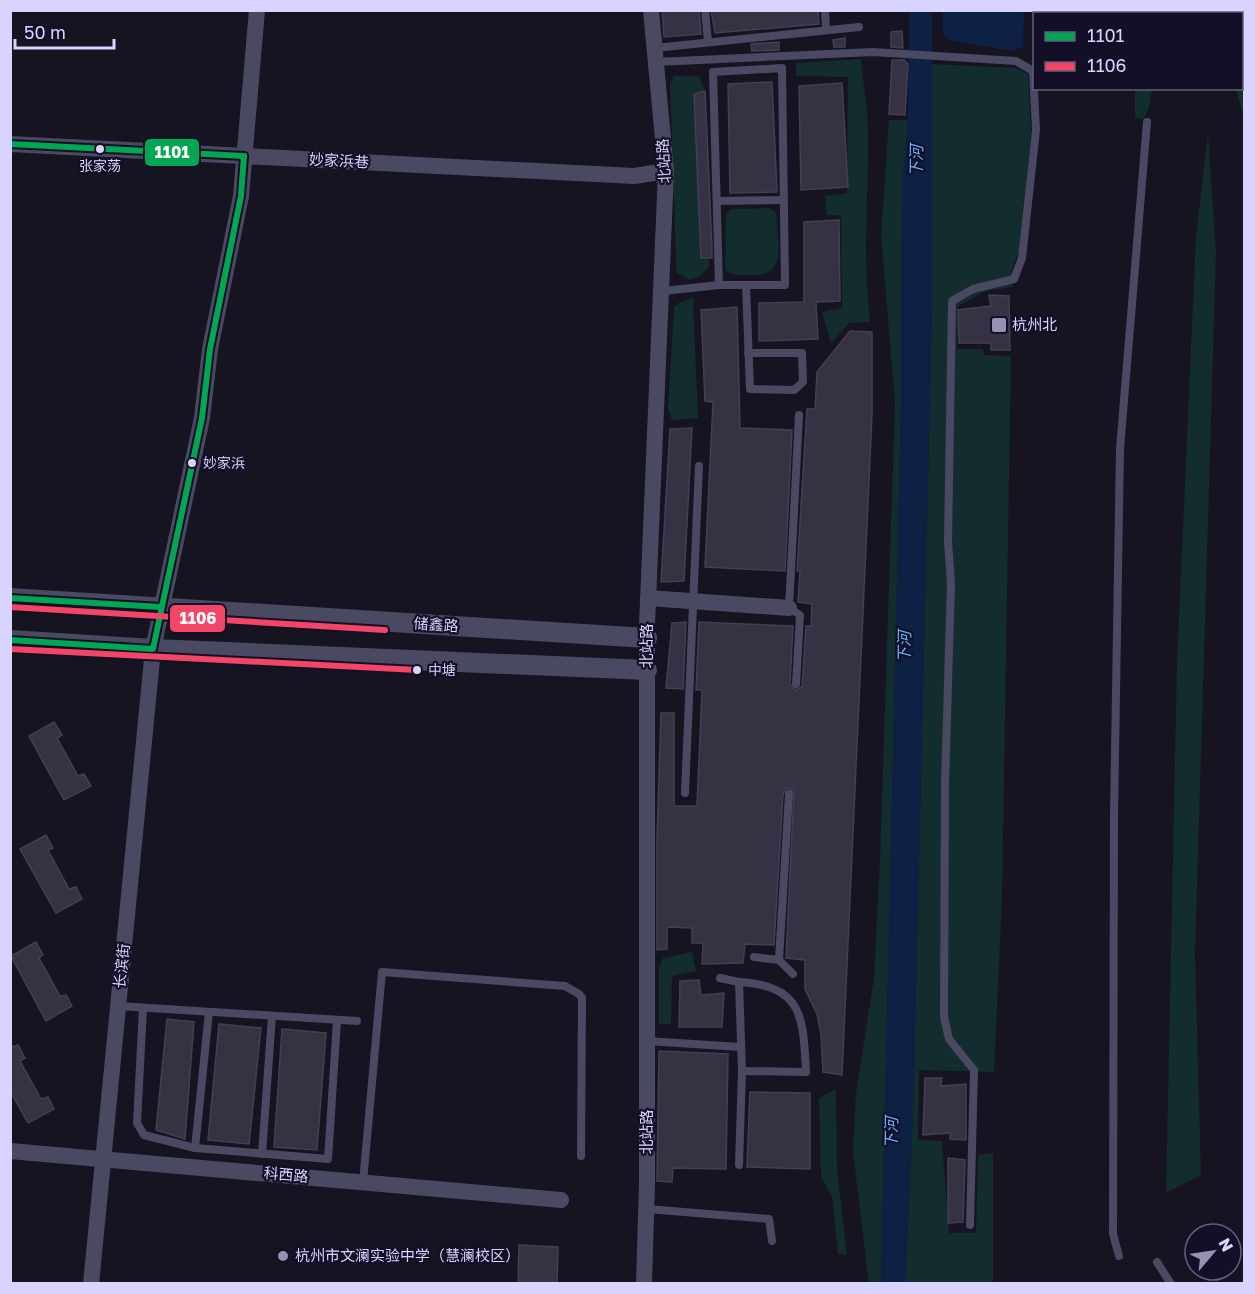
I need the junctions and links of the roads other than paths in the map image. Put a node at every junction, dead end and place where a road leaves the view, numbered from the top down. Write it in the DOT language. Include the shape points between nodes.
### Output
graph roads {
  1 [pos="257,10"];
  2 [pos="651,10"];
  3 [pos="705,10"];
  4 [pos="825,10"];
  5 [pos="859,27"];
  6 [pos="826,30"];
  7 [pos="708,42"];
  8 [pos="655,55"];
  9 [pos="1033,71"];
  10 [pos="1034,90"];
  11 [pos="1147,122"];
  12 [pos="10,144"];
  13 [pos="244,156"];
  14 [pos="666,171"];
  15 [pos="784,200"];
  16 [pos="717,201"];
  17 [pos="719,285"];
  18 [pos="746,285"];
  19 [pos="663,291"];
  20 [pos="748,353"];
  21 [pos="799,415"];
  22 [pos="699,466"];
  23 [pos="10,598"];
  24 [pos="648,598"];
  25 [pos="694,602"];
  26 [pos="161,607"];
  27 [pos="789,608"];
  28 [pos="646,638"];
  29 [pos="10,640"];
  30 [pos="153,650"];
  31 [pos="647,670"];
  32 [pos="796,684"];
  33 [pos="685,793"];
  34 [pos="789,794"];
  35 [pos="754,957"];
  36 [pos="779,960"];
  37 [pos="793,974"];
  38 [pos="720,978"];
  39 [pos="739,982"];
  40 [pos="118,1006"];
  41 [pos="143,1008"];
  42 [pos="209,1012"];
  43 [pos="272,1016"];
  44 [pos="337,1021"];
  45 [pos="357,1021"];
  46 [pos="647,1041"];
  47 [pos="740,1047"];
  48 [pos="742,1071"];
  49 [pos="195,1148"];
  50 [pos="10,1151"];
  51 [pos="262,1154"];
  52 [pos="581,1156"];
  53 [pos="103,1159"];
  54 [pos="739,1165"];
  55 [pos="363,1182"];
  56 [pos="561,1200"];
  57 [pos="647,1209"];
  58 [pos="970,1225"];
  59 [pos="772,1241"];
  60 [pos="1119,1256"];
  61 [pos="1157,1262"];
  62 [pos="91,1284"];
  63 [pos="644,1284"];
  64 [pos="1171,1284"];
  1 -- 13 [label="street, 长滨街"];
  2 -- 8 [label="street, 北站路"];
  3 -- 7 [label="lane"];
  4 -- 6 [label="lane"];
  5 -- 6 [label="lane"];
  6 -- 7 [label="lane"];
  7 -- 8 [label="lane"];
  8 -- 9 [label="lane" via="873,52 1016,62"];
  8 -- 14 [label="street, 北站路"];
  10 -- 58 [label="lane" via="1036,129 1022,258 1014,279 973,289 952,301 944,1017 949,1039 974,1070"];
  11 -- 60 [label="lane" via="1120,449 1113,1210 1113,1234"];
  12 -- 13 [label="street, 妙家浜巷"];
  13 -- 14 [label="street, 妙家浜巷" via="634,176"];
  13 -- 26 [label="street, 长滨街" via="241,196 210,349 202,418"];
  14 -- 19 [label="street, 北站路"];
  15 -- 16 [label="lane"];
  15 -- 16 [label="lane" via="782,68 713,72"];
  15 -- 18 [label="lane" via="786,285"];
  16 -- 17 [label="lane"];
  17 -- 18 [label="lane"];
  17 -- 19 [label="lane"];
  18 -- 20 [label="lane"];
  19 -- 24 [label="street, 北站路"];
  20 -- 20 [label="lane" via="750,389 794,390 803,382 802,353"];
  21 -- 27 [label="lane"];
  22 -- 25 [label="lane"];
  23 -- 26 [label="street, 储鑫路"];
  24 -- 25 [label="street"];
  24 -- 28 [label="street, 北站路"];
  25 -- 27 [label="street"];
  25 -- 33 [label="lane"];
  26 -- 28 [label="street, 储鑫路"];
  26 -- 30 [label="street, 长滨街"];
  27 -- 32 [label="lane" via="800,615"];
  28 -- 31 [label="street, 北站路"];
  29 -- 30 [label="street"];
  30 -- 31 [label="street"];
  30 -- 40 [label="street, 长滨街"];
  31 -- 46 [label="street, 北站路"];
  34 -- 36 [label="lane"];
  35 -- 36 [label="lane"];
  36 -- 37 [label="lane"];
  38 -- 39 [label="lane"];
  39 -- 47 [label="lane"];
  39 -- 48 [label="lane" via="766,983 795,1007 803,1021 806,1072"];
  40 -- 41 [label="lane"];
  40 -- 53 [label="street, 长滨街"];
  41 -- 42 [label="lane"];
  41 -- 49 [label="lane" via="137,1123 144,1135"];
  42 -- 43 [label="lane"];
  42 -- 49 [label="lane"];
  43 -- 44 [label="lane"];
  43 -- 51 [label="lane"];
  44 -- 45 [label="lane"];
  44 -- 51 [label="lane" via="328,1159"];
  46 -- 47 [label="lane"];
  46 -- 57 [label="street, 北站路"];
  47 -- 48 [label="lane"];
  48 -- 54 [label="lane"];
  49 -- 51 [label="lane"];
  50 -- 53 [label="street, 科西路"];
  52 -- 55 [label="lane" via="579,994 565,986 382,972"];
  53 -- 55 [label="street, 科西路"];
  53 -- 62 [label="street, 长滨街"];
  55 -- 56 [label="street, 科西路"];
  57 -- 59 [label="lane" via="769,1219"];
  57 -- 63 [label="street, 北站路"];
  61 -- 64 [label="lane"];
}
